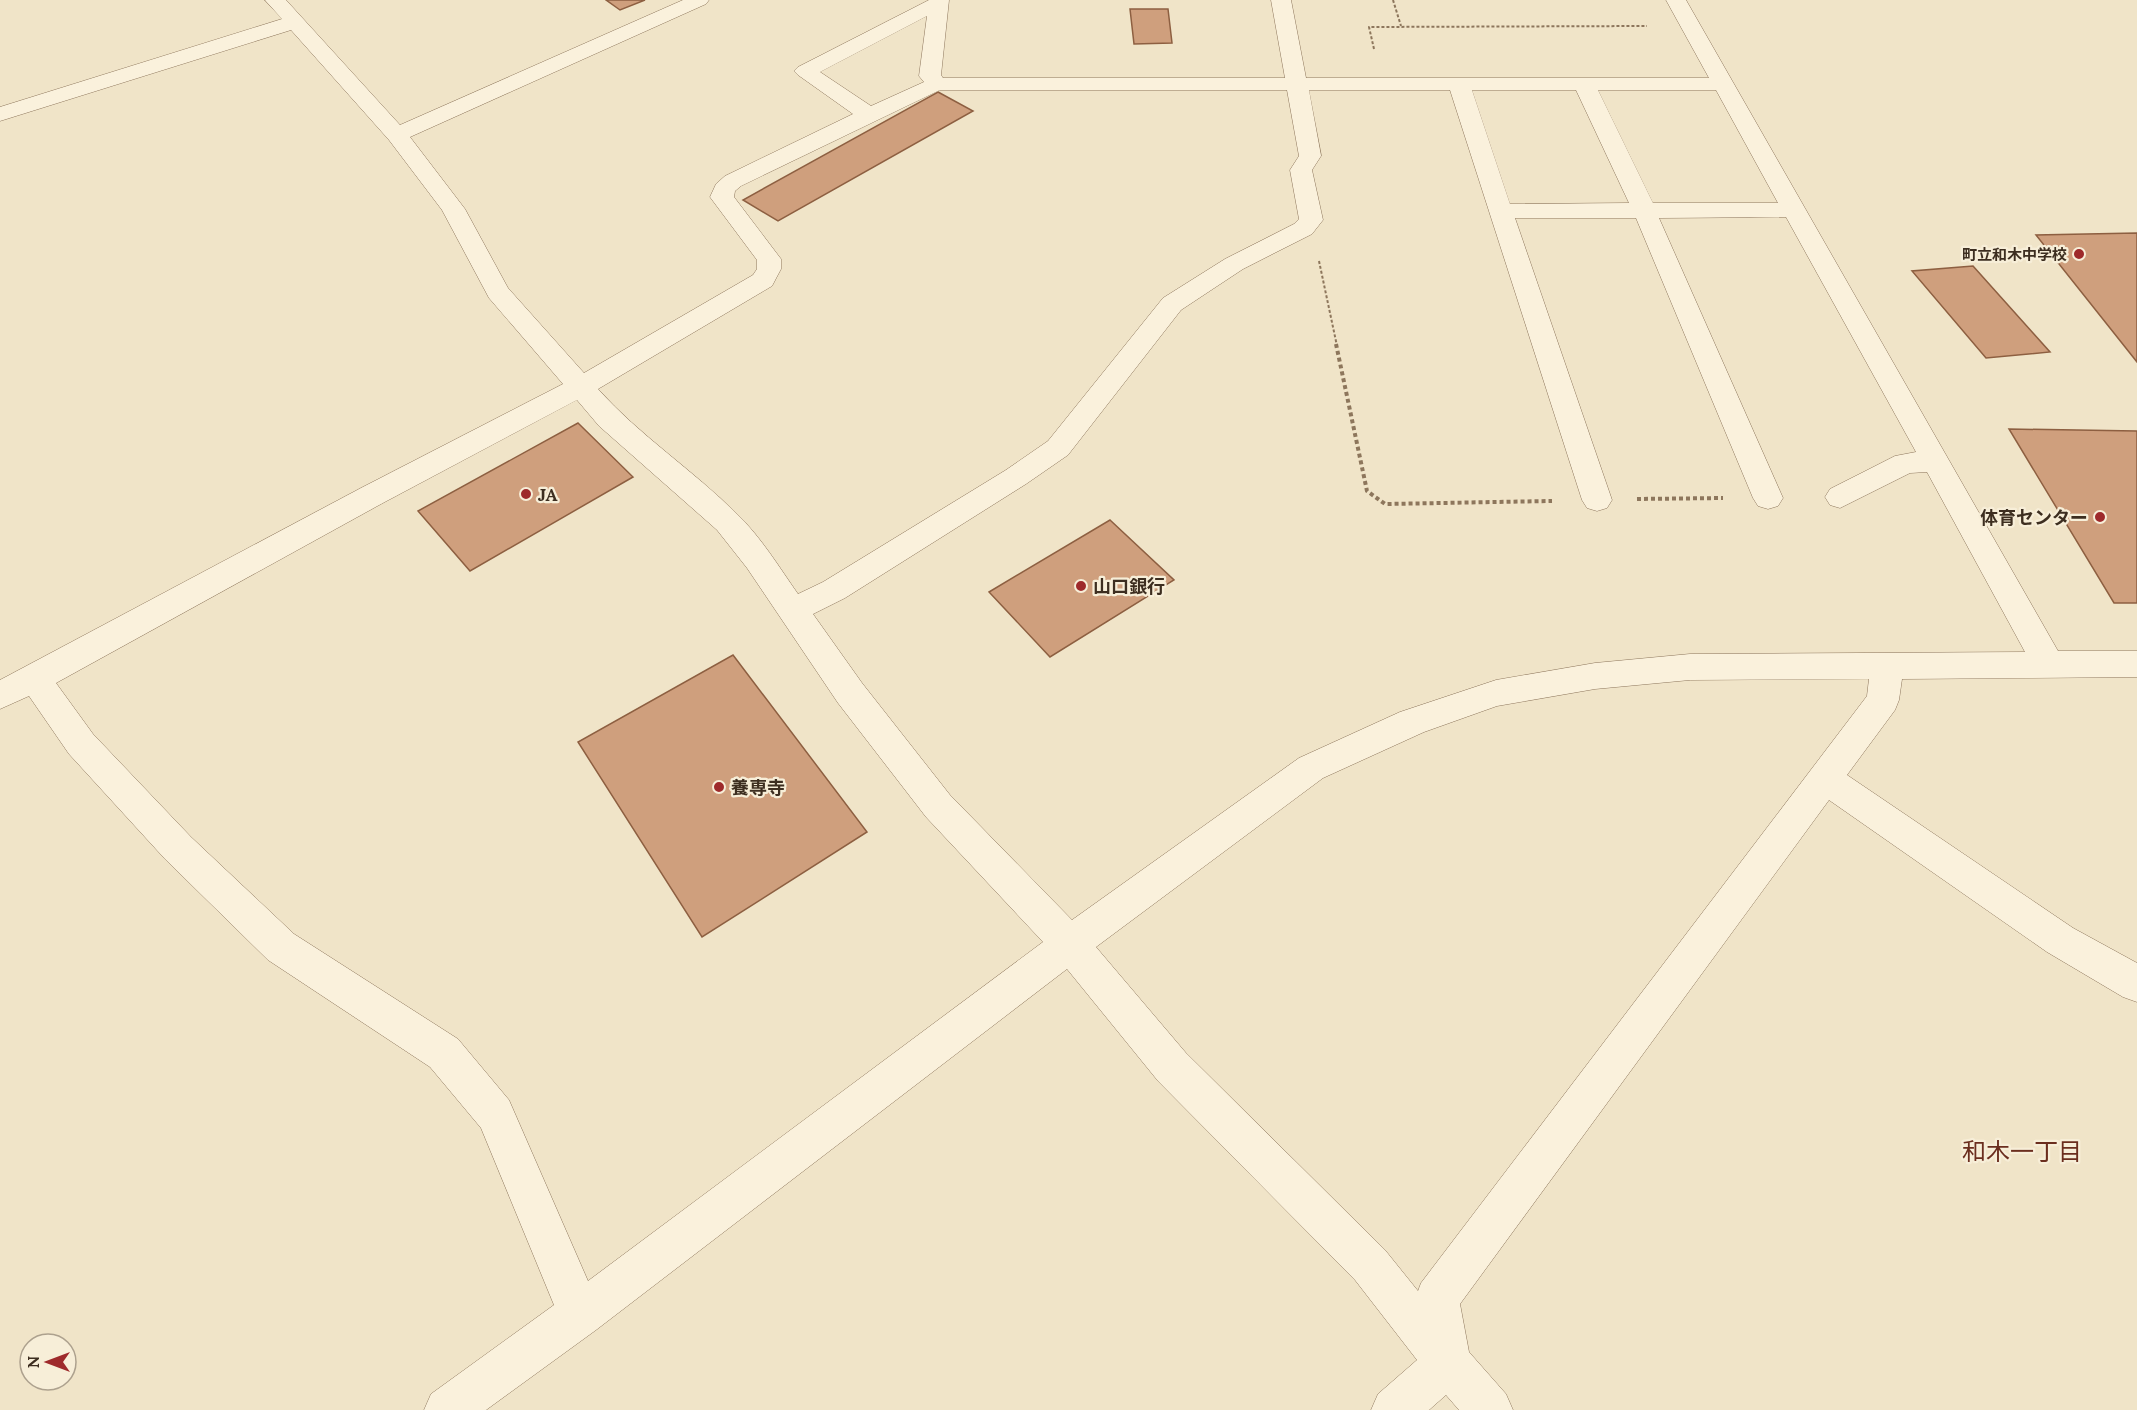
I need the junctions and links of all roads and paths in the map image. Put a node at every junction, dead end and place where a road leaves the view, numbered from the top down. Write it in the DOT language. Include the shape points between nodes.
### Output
graph roads {
  1 [pos="699,0"];
  2 [pos="1281,0"];
  3 [pos="1393,0"];
  4 [pos="1676,0"];
  5 [pos="938,3"];
  6 [pos="285,11"];
  7 [pos="1401,26"];
  8 [pos="1690,26"];
  9 [pos="938,84"];
  10 [pos="1584,84"];
  11 [pos="1722,84"];
  12 [pos="1297,85"];
  13 [pos="1382,85"];
  14 [pos="1459,85"];
  15 [pos="0,114"];
  16 [pos="868,115"];
  17 [pos="397,135"];
  18 [pos="1793,210"];
  19 [pos="1502,211"];
  20 [pos="1645,212"];
  21 [pos="1303,229"];
  22 [pos="580,387"];
  23 [pos="1935,462"];
  24 [pos="1840,497"];
  25 [pos="1767,498"];
  26 [pos="1598,500"];
  27 [pos="793,610"];
  28 [pos="2048,663"];
  29 [pos="2137,664"];
  30 [pos="1887,666"];
  31 [pos="35,678"];
  32 [pos="0,695"];
  33 [pos="1826,779"];
  34 [pos="1071,945"];
  35 [pos="2137,984"];
  36 [pos="580,1314"];
  37 [pos="1448,1363"];
  38 [pos="447,1410"];
  39 [pos="1394,1410"];
  40 [pos="1490,1410"];
  1 -- 17 [label="street"];
  2 -- 12 [label="street"];
  3 -- 7 [label="path"];
  4 -- 8 [label="street"];
  5 -- 9 [label="street" via="930,76"];
  5 -- 16 [label="street" via="805,71"];
  6 -- 15 [label="street"];
  6 -- 17 [label="street"];
  7 -- 8 [label="path"];
  7 -- 13 [label="path" via="1369,27"];
  8 -- 11 [label="street"];
  9 -- 12 [label="street"];
  9 -- 16 [label="street"];
  10 -- 11 [label="street"];
  10 -- 14 [label="street"];
  10 -- 20 [label="street"];
  11 -- 18 [label="street"];
  12 -- 13 [label="street"];
  12 -- 21 [label="street" via="1310,156 1301,170 1311,220"];
  13 -- 14 [label="street"];
  14 -- 19 [label="street"];
  16 -- 22 [label="street" via="733,181 724,189 722,196 769,259 763,280"];
  17 -- 22 [label="street" via="453,209 498,292"];
  18 -- 20 [label="street"];
  18 -- 23 [label="street"];
  19 -- 20 [label="street"];
  19 -- 26 [label="street"];
  20 -- 25 [label="street"];
  21 -- 26 [label="path" via="1314,234 1366,491 1385,504"];
  21 -- 27 [label="street" via="1234,264 1172,304 1058,448 834,590"];
  22 -- 27 [label="street" via="609,419 727,522"];
  22 -- 31 [label="street"];
  23 -- 24 [label="street" via="1905,463"];
  23 -- 28 [label="street"];
  25 -- 26 [label="path"];
  27 -- 34 [label="street" via="850,693 938,806"];
  28 -- 29 [label="street"];
  28 -- 30 [label="street"];
  30 -- 33 [label="street" via="1883,700"];
  30 -- 34 [label="street" via="1690,667 1606,674 1496,693 1412,722 1311,768"];
  31 -- 32 [label="street"];
  31 -- 36 [label="street" via="81,744 177,848 281,947 444,1053 495,1114"];
  33 -- 35 [label="street" via="2060,940"];
  33 -- 37 [label="street" via="1437,1299"];
  34 -- 36 [label="street"];
  34 -- 37 [label="street" via="1172,1067 1370,1265"];
  36 -- 38 [label="street"];
  37 -- 39 [label="street"];
  37 -- 40 [label="street"];
}
